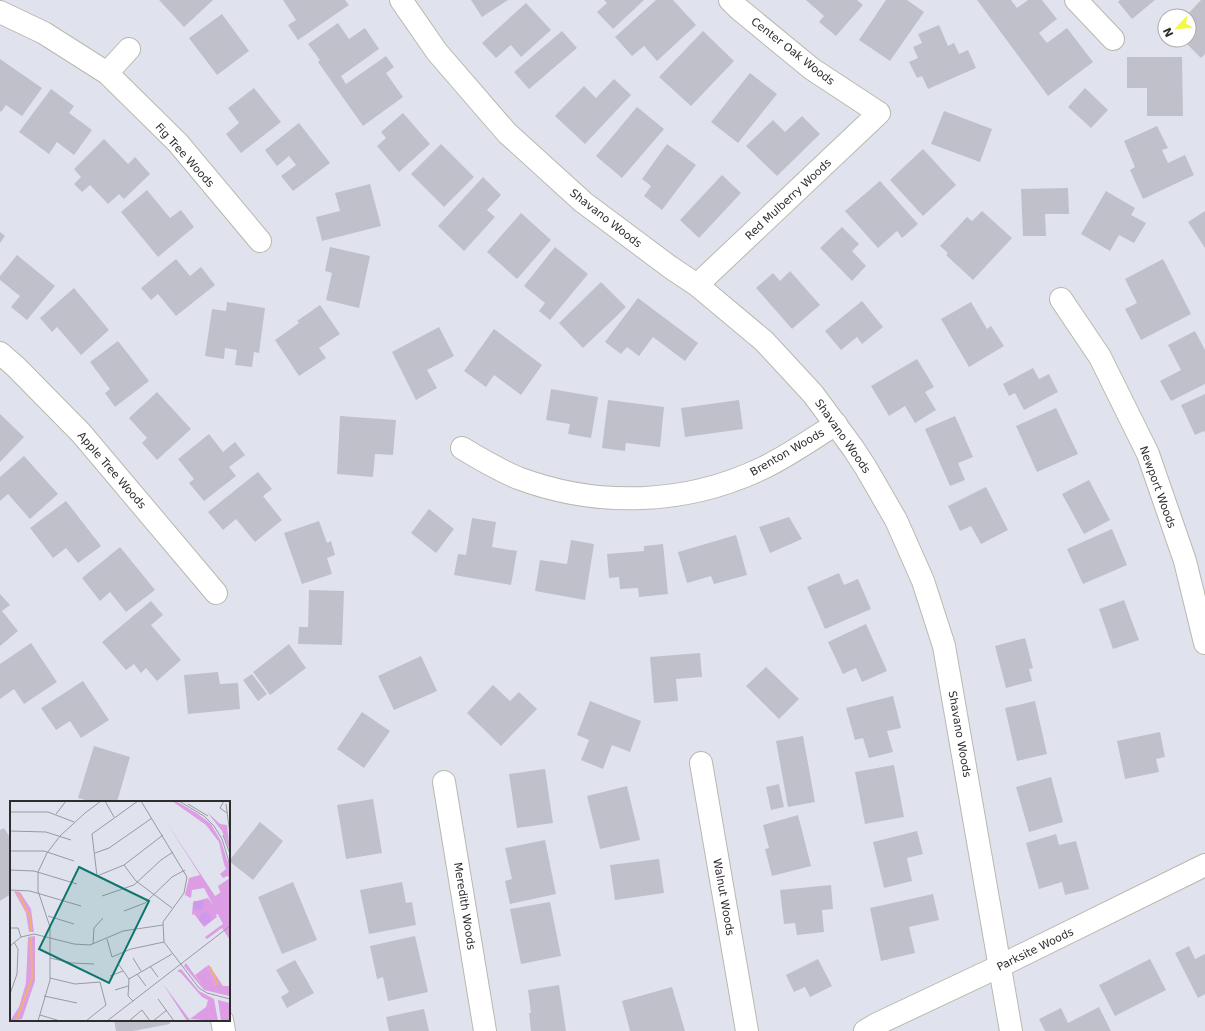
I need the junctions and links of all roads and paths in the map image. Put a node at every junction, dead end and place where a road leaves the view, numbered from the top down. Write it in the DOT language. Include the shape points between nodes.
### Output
graph roads {
  1 [pos="401,0"];
  2 [pos="730,0"];
  3 [pos="1076,0"];
  4 [pos="0,12"];
  5 [pos="1113,39"];
  6 [pos="129,49"];
  7 [pos="107,73"];
  8 [pos="879,113"];
  9 [pos="260,241"];
  10 [pos="697,284"];
  11 [pos="1061,299"];
  12 [pos="0,353"];
  13 [pos="836,424"];
  14 [pos="462,448"];
  15 [pos="216,593"];
  16 [pos="1205,643"];
  17 [pos="701,763"];
  18 [pos="444,782"];
  19 [pos="1205,866"];
  20 [pos="1000,966"];
  21 [pos="222,1021"];
  22 [pos="224,1031"];
  23 [pos="486,1031"];
  24 [pos="747,1031"];
  25 [pos="865,1031"];
  26 [pos="1011,1031"];
  1 -- 10 [label="street, Shavano Woods" via="437,52 507,133 584,202 670,267"];
  2 -- 8 [label="street, Center Oak Woods" via="812,68"];
  3 -- 5 [label="street"];
  4 -- 7 [label="street, Fig Tree Woods" via="44,33"];
  6 -- 7 [label="street"];
  7 -- 9 [label="street, Fig Tree Woods" via="178,144"];
  8 -- 10 [label="street, Red Mulberry Woods"];
  10 -- 13 [label="street, Shavano Woods" via="764,341 813,394"];
  11 -- 16 [label="street, Newport Woods" via="1100,357 1148,454 1185,561"];
  12 -- 15 [label="street, Apple Tree Woods" via="81,433"];
  13 -- 14 [label="street, Brenton Woods" via="771,464 735,480 705,490 642,499 579,495 548,488 489,465"];
  13 -- 20 [label="street, Shavano Woods" via="866,468 896,520 923,581 944,646"];
  17 -- 24 [label="street, Walnut Woods"];
  18 -- 23 [label="street, Meredith Woods"];
  19 -- 20 [label="street, Parksite Woods"];
  20 -- 25 [label="street, Parksite Woods"];
  20 -- 26 [label="street, Shavano Woods"];
  21 -- 22 [label="street"];
}
